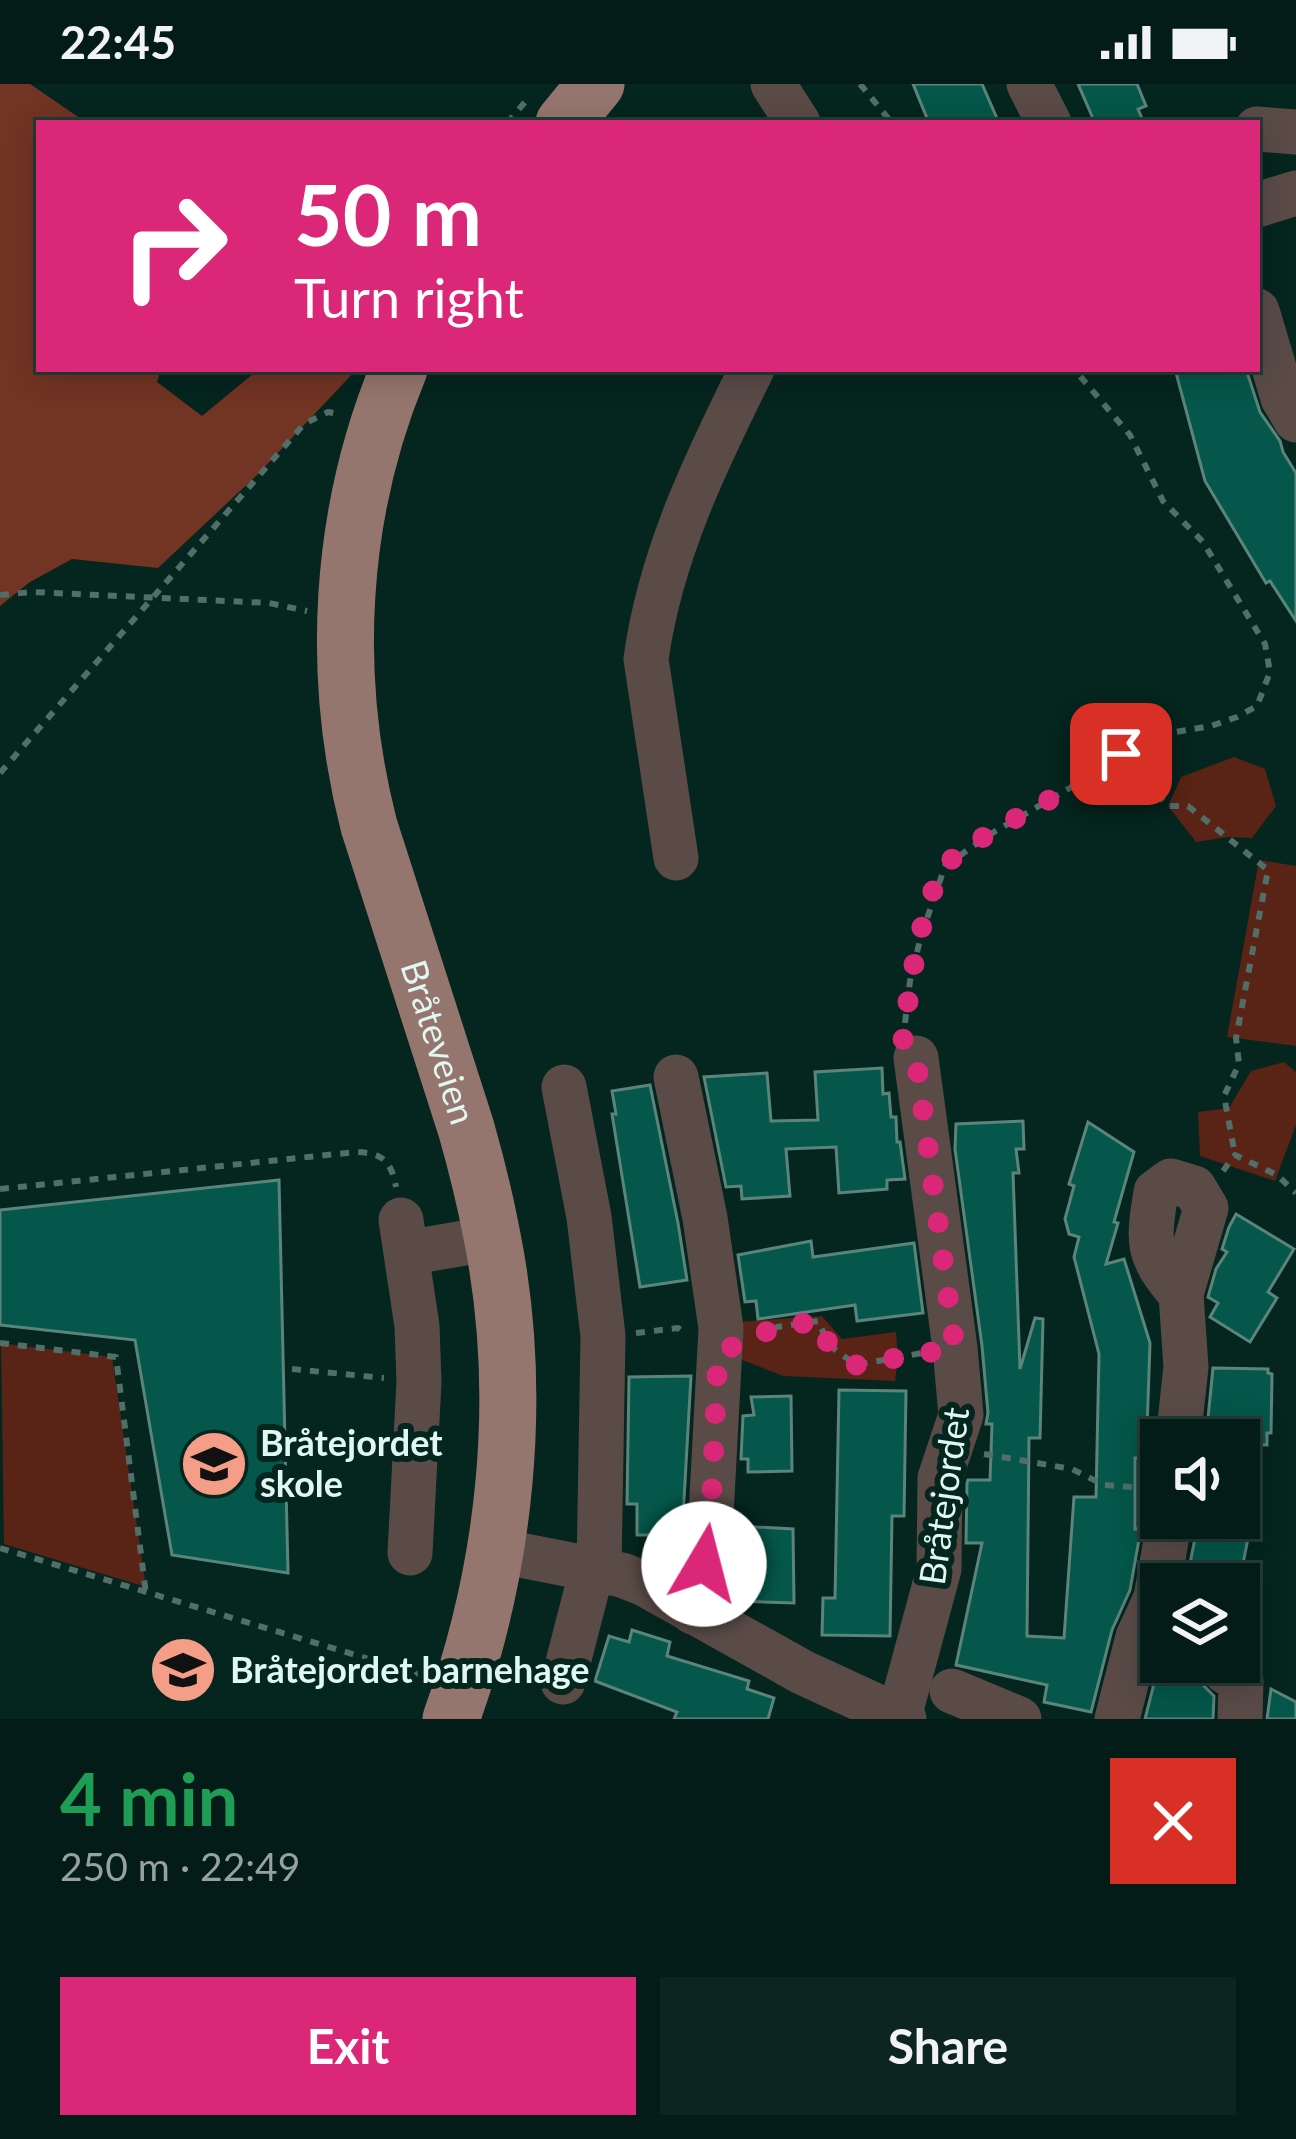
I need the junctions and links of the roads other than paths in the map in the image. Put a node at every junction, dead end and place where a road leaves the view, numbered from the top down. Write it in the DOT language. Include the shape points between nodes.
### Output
graph roads {
  1 [pos="596,84"];
  2 [pos="773,84"];
  3 [pos="1029,84"];
  4 [pos="566,120"];
  5 [pos="796,120"];
  6 [pos="1047,120"];
  7 [pos="1260,129"];
  8 [pos="1296,132"];
  9 [pos="1296,193"];
  10 [pos="1260,204"];
  11 [pos="1260,321"];
  12 [pos="398,372"];
  13 [pos="751,372"];
  14 [pos="1296,421"];
  15 [pos="676,857"];
  16 [pos="916,1058"];
  17 [pos="676,1077"];
  18 [pos="564,1087"];
  19 [pos="1203,1199"];
  20 [pos="493,1238"];
  21 [pos="1180,1419"];
  22 [pos="1166,1539"];
  23 [pos="495,1550"];
  24 [pos="410,1553"];
  25 [pos="594,1568"];
  26 [pos="694,1612"];
  27 [pos="562,1682"];
  28 [pos="1241,1683"];
  29 [pos="952,1691"];
  30 [pos="442,1699"];
  31 [pos="902,1718"];
  32 [pos="1019,1719"];
  33 [pos="1117,1719"];
  34 [pos="1240,1719"];
  1 -- 4 [label="main road"];
  2 -- 5 [label="street"];
  3 -- 6 [label="street"];
  7 -- 8 [label="street"];
  9 -- 10 [label="street"];
  11 -- 14 [label="street"];
  12 -- 20 [label="main road, Bråteveien" via="365,469 346,591 349,721 369,826"];
  13 -- 15 [label="street" via="669,556 650,627 646,659"];
  16 -- 31 [label="street, Bråtejordet" via="961,1415 940,1478 939,1569"];
  17 -- 26 [label="street" via="722,1328 710,1534"];
  18 -- 25 [label="street" via="603,1336"];
  19 -- 21 [label="street" via="1181,1294"];
  20 -- 23 [label="main road, Bråteveien" via="507,1387"];
  20 -- 24 [label="street" via="404,1236 419,1382"];
  22 -- 33 [label="street"];
  23 -- 25 [label="street, Bråtejordet"];
  23 -- 30 [label="main road, Bråteveien" via="478,1630"];
  25 -- 26 [label="street, Bråtejordet"];
  25 -- 27 [label="street"];
  26 -- 31 [label="street, Bråtejordet"];
  28 -- 34 [label="street"];
  29 -- 32 [label="street"];
}
